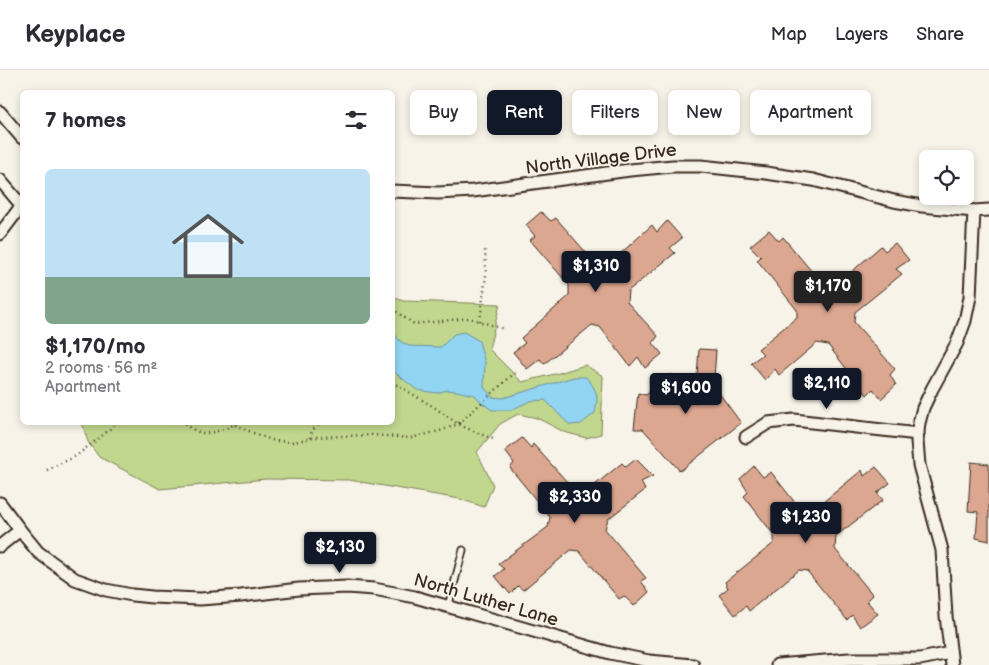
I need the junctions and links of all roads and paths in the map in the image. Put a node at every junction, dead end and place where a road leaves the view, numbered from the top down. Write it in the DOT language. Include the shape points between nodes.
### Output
graph roads {
  1 [pos="0,112"];
  2 [pos="20,136"];
  3 [pos="0,180"];
  4 [pos="395,191"];
  5 [pos="20,204"];
  6 [pos="20,209"];
  7 [pos="974,210"];
  8 [pos="989,210"];
  9 [pos="0,234"];
  10 [pos="485,249"];
  11 [pos="395,311"];
  12 [pos="480,321"];
  13 [pos="504,329"];
  14 [pos="517,371"];
  15 [pos="395,384"];
  16 [pos="458,424"];
  17 [pos="114,425"];
  18 [pos="186,425"];
  19 [pos="234,425"];
  20 [pos="238,425"];
  21 [pos="317,425"];
  22 [pos="918,434"];
  23 [pos="746,437"];
  24 [pos="310,438"];
  25 [pos="493,439"];
  26 [pos="47,470"];
  27 [pos="0,502"];
  28 [pos="20,530"];
  29 [pos="0,546"];
  30 [pos="463,550"];
  31 [pos="448,607"];
  32 [pos="951,659"];
  33 [pos="693,665"];
  34 [pos="777,665"];
  1 -- 2 [label="street"];
  3 -- 5 [label="street"];
  4 -- 7 [label="street, North Village Drive" via="473,191 630,170 701,166 813,180 922,206"];
  6 -- 9 [label="street"];
  7 -- 8 [label="street, North Village Drive"];
  7 -- 22 [label="street" via="970,297 965,321 923,408"];
  10 -- 12 [label="path" via="486,275"];
  11 -- 12 [label="path" via="414,324 469,318"];
  12 -- 13 [label="path"];
  14 -- 16 [label="path"];
  15 -- 16 [label="path"];
  16 -- 24 [label="path" via="411,438 372,435"];
  16 -- 25 [label="path"];
  17 -- 26 [label="path" via="76,456"];
  18 -- 19 [label="path" via="202,433"];
  20 -- 24 [label="path" via="275,441 295,442"];
  21 -- 24 [label="path"];
  22 -- 23 [label="street" via="794,420 768,423"];
  22 -- 32 [label="street" via="919,465 942,550"];
  27 -- 28 [label="street, North Luther Lane"];
  28 -- 29 [label="street"];
  28 -- 31 [label="street, North Luther Lane" via="38,552 75,579 132,595 219,598 347,587 390,591"];
  30 -- 31 [label="lane"];
  31 -- 33 [label="street, North Luther Lane" via="610,653"];
  32 -- 34 [label="street" via="849,659"];
}
